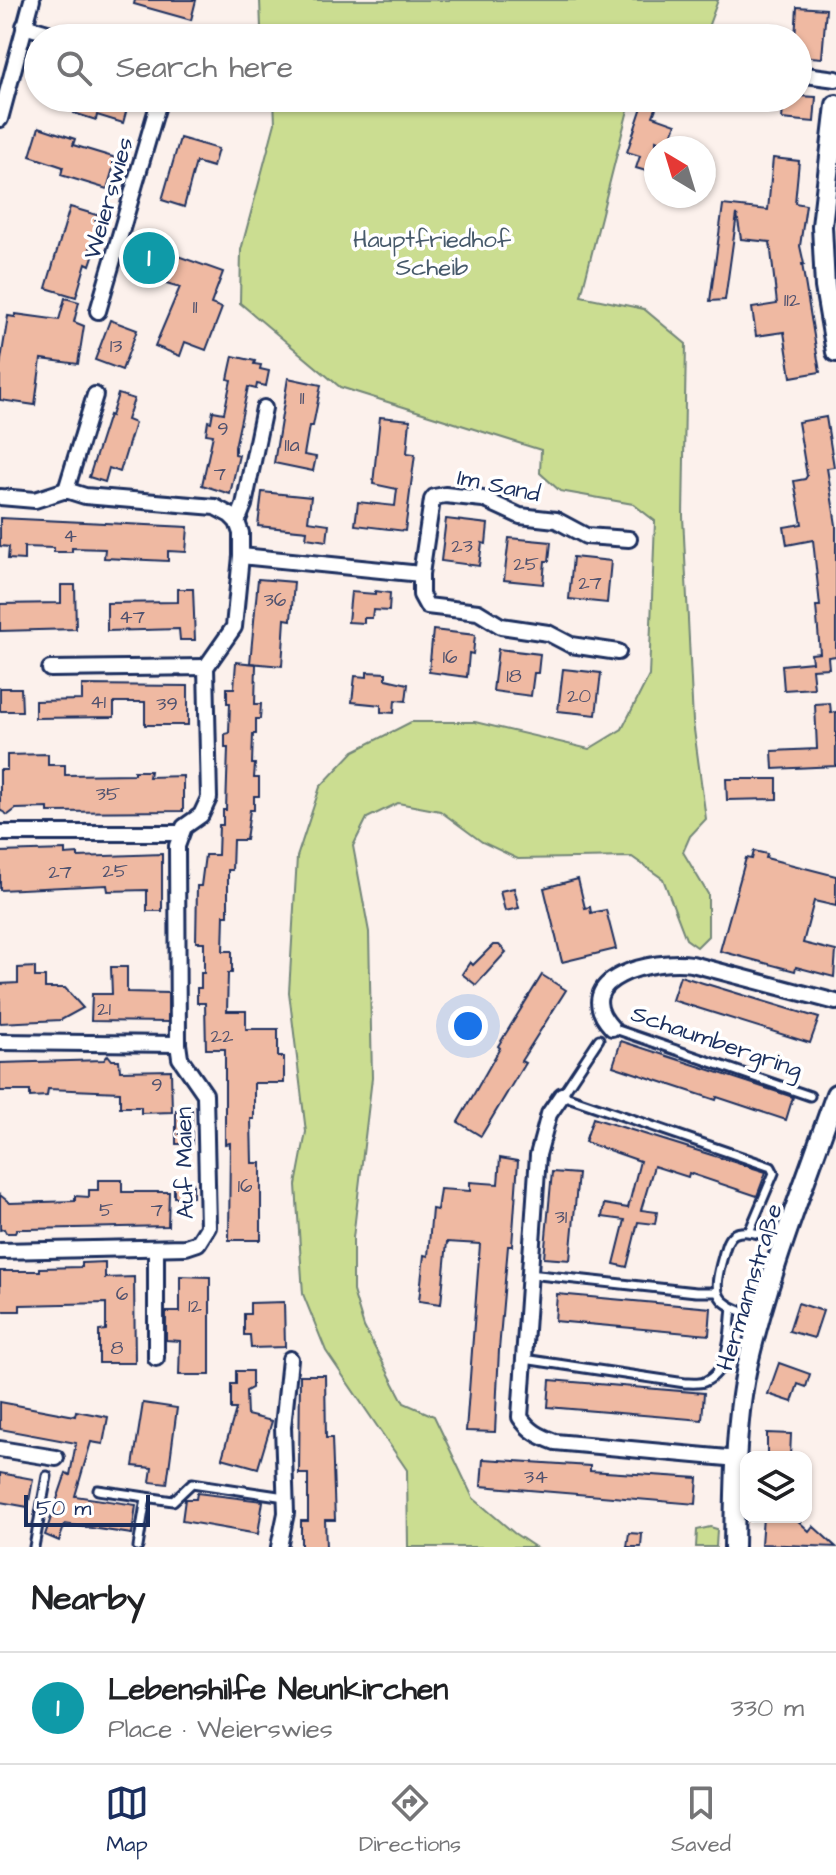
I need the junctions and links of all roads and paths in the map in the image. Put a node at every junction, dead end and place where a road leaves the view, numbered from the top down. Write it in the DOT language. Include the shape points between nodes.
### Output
graph roads {
  1 [pos="32,0"];
  2 [pos="25,24"];
  3 [pos="24,26"];
  4 [pos="812,76"];
  5 [pos="836,79"];
  6 [pos="836,105"];
  7 [pos="156,112"];
  8 [pos="0,119"];
  9 [pos="98,311"];
  10 [pos="836,352"];
  11 [pos="95,395"];
  12 [pos="264,408"];
  13 [pos="66,490"];
  14 [pos="0,497"];
  15 [pos="237,522"];
  16 [pos="629,539"];
  17 [pos="241,556"];
  18 [pos="421,574"];
  19 [pos="618,652"];
  20 [pos="206,667"];
  21 [pos="50,669"];
  22 [pos="0,833"];
  23 [pos="180,833"];
  24 [pos="836,1002"];
  25 [pos="612,1028"];
  26 [pos="599,1039"];
  27 [pos="0,1042"];
  28 [pos="178,1044"];
  29 [pos="836,1094"];
  30 [pos="562,1095"];
  31 [pos="810,1096"];
  32 [pos="749,1232"];
  33 [pos="785,1242"];
  34 [pos="156,1248"];
  35 [pos="0,1251"];
  36 [pos="529,1274"];
  37 [pos="716,1292"];
  38 [pos="732,1308"];
  39 [pos="760,1319"];
  40 [pos="156,1358"];
  41 [pos="290,1359"];
  42 [pos="524,1359"];
  43 [pos="0,1449"];
  44 [pos="56,1458"];
  45 [pos="738,1459"];
  46 [pos="47,1476"];
  47 [pos="98,1490"];
  48 [pos="285,1497"];
  49 [pos="146,1498"];
  50 [pos="34,1547"];
  51 [pos="138,1547"];
  52 [pos="279,1547"];
  53 [pos="734,1547"];
  1 -- 2 [label="street"];
  3 -- 8 [label="street"];
  4 -- 5 [label="street"];
  6 -- 10 [label="street" via="822,226"];
  7 -- 9 [label="street, Weierswies"];
  11 -- 13 [label="street"];
  12 -- 15 [label="street"];
  13 -- 14 [label="street" via="35,500"];
  13 -- 15 [label="street" via="215,507"];
  15 -- 17 [label="street"];
  16 -- 18 [label="street, Im Sand" via="586,536 547,517 520,516 483,499 445,495 432,500"];
  17 -- 18 [label="street"];
  17 -- 20 [label="street" via="234,627"];
  18 -- 19 [label="street, Im Sand" via="427,606 478,612 501,626"];
  20 -- 21 [label="street"];
  20 -- 23 [label="street" via="209,798 201,815"];
  22 -- 23 [label="street"];
  23 -- 28 [label="street, Auf Maien"];
  24 -- 25 [label="street, Schaumbergring" via="692,964 655,963 618,976 604,988 599,1011"];
  25 -- 31 [label="lane, Schaumbergring"];
  26 -- 30 [label="lane, Schaumbergring"];
  27 -- 28 [label="street"];
  28 -- 34 [label="street, Auf Maien" via="180,1058 205,1094 208,1227 198,1243"];
  29 -- 33 [label="street, Hermannstraße"];
  30 -- 32 [label="lane" via="771,1167 774,1173"];
  30 -- 36 [label="street, Schaumbergring" via="549,1114 538,1155"];
  32 -- 33 [label="lane"];
  32 -- 37 [label="lane" via="730,1237"];
  33 -- 39 [label="street, Hermannstraße"];
  34 -- 35 [label="street, Auf Maien"];
  34 -- 40 [label="street, Auf Maien"];
  36 -- 37 [label="lane"];
  36 -- 42 [label="street, Schaumbergring"];
  37 -- 38 [label="lane"];
  38 -- 39 [label="lane"];
  38 -- 42 [label="lane" via="725,1357 703,1382"];
  39 -- 45 [label="street, Hermannstraße" via="742,1395"];
  41 -- 48 [label="street" via="283,1427"];
  42 -- 45 [label="street, Schaumbergring" via="520,1417 539,1436 555,1442"];
  43 -- 44 [label="street"];
  45 -- 53 [label="street, Hermannstraße"];
  46 -- 50 [label="lane"];
  47 -- 49 [label="lane"];
  48 -- 49 [label="lane" via="192,1483 173,1501"];
  48 -- 52 [label="street"];
  49 -- 51 [label="lane"];
}
